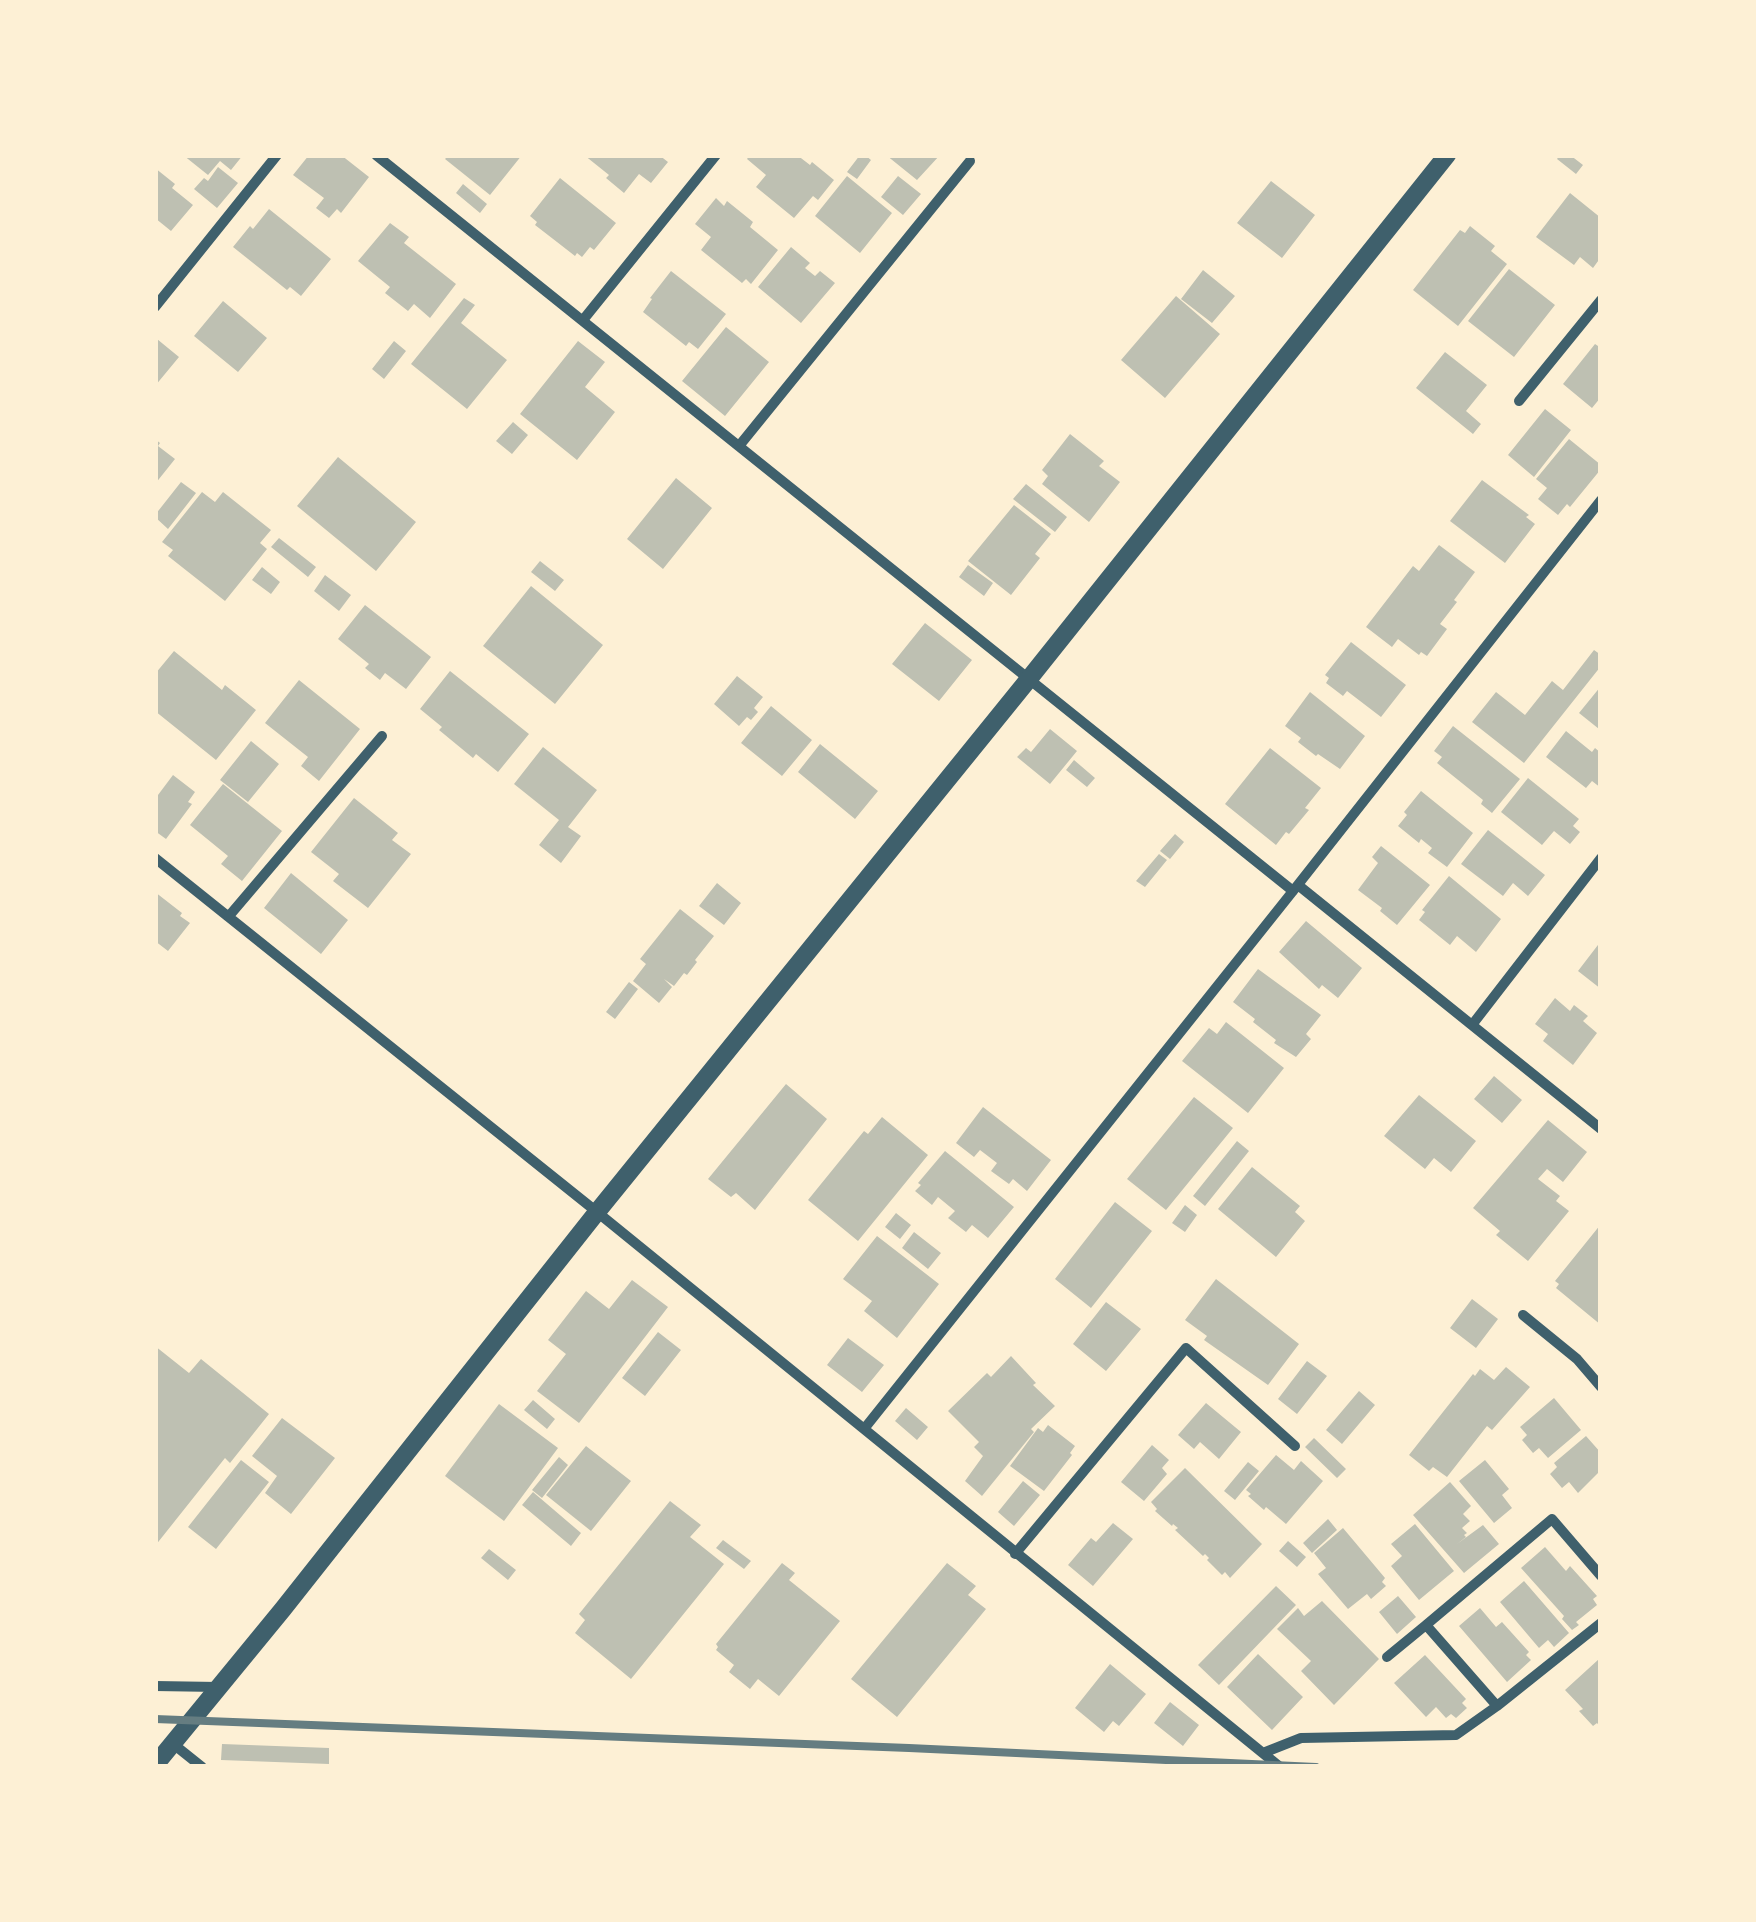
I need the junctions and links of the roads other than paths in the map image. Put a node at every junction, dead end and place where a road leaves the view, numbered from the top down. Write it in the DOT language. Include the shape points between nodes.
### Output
graph roads {
  1 [pos="276,155"];
  2 [pos="376,155"];
  3 [pos="716,155"];
  4 [pos="1448,155"];
  5 [pos="970,162"];
  6 [pos="1601,300"];
  7 [pos="155,307"];
  8 [pos="583,320"];
  9 [pos="1519,401"];
  10 [pos="739,446"];
  11 [pos="1601,500"];
  12 [pos="1028,680"];
  13 [pos="382,736"];
  14 [pos="155,858"];
  15 [pos="1601,858"];
  16 [pos="1296,888"];
  17 [pos="229,916"];
  18 [pos="1472,1025"];
  19 [pos="1601,1129"];
  20 [pos="597,1212"];
  21 [pos="1523,1315"];
  22 [pos="1601,1388"];
  23 [pos="864,1428"];
  24 [pos="1295,1446"];
  25 [pos="1016,1554"];
  26 [pos="1601,1576"];
  27 [pos="1601,1623"];
  28 [pos="1426,1625"];
  29 [pos="1386,1657"];
  30 [pos="155,1686"];
  31 [pos="218,1686"];
  32 [pos="1497,1706"];
  33 [pos="172,1743"];
  34 [pos="1263,1753"];
  35 [pos="155,1764"];
  36 [pos="202,1767"];
  37 [pos="1280,1767"];
  1 -- 7 [label="street"];
  2 -- 8 [label="street"];
  3 -- 8 [label="street"];
  4 -- 12 [label="street"];
  5 -- 10 [label="street"];
  6 -- 9 [label="street"];
  8 -- 10 [label="street"];
  10 -- 12 [label="street"];
  11 -- 16 [label="street"];
  12 -- 16 [label="street"];
  12 -- 20 [label="street"];
  13 -- 17 [label="street"];
  14 -- 17 [label="street"];
  15 -- 18 [label="street"];
  16 -- 18 [label="street"];
  16 -- 23 [label="street"];
  17 -- 20 [label="street"];
  18 -- 19 [label="street"];
  20 -- 23 [label="street"];
  20 -- 31 [label="street"];
  21 -- 22 [label="street"];
  23 -- 25 [label="street"];
  24 -- 25 [label="street" via="1186,1348"];
  25 -- 34 [label="street"];
  26 -- 28 [label="street" via="1552,1519"];
  27 -- 32 [label="street"];
  28 -- 29 [label="street"];
  28 -- 32 [label="street"];
  30 -- 31 [label="street"];
  31 -- 33 [label="street"];
  32 -- 34 [label="street" via="1456,1735 1301,1738"];
  33 -- 35 [label="street"];
  33 -- 36 [label="street"];
  34 -- 37 [label="street"];
}
